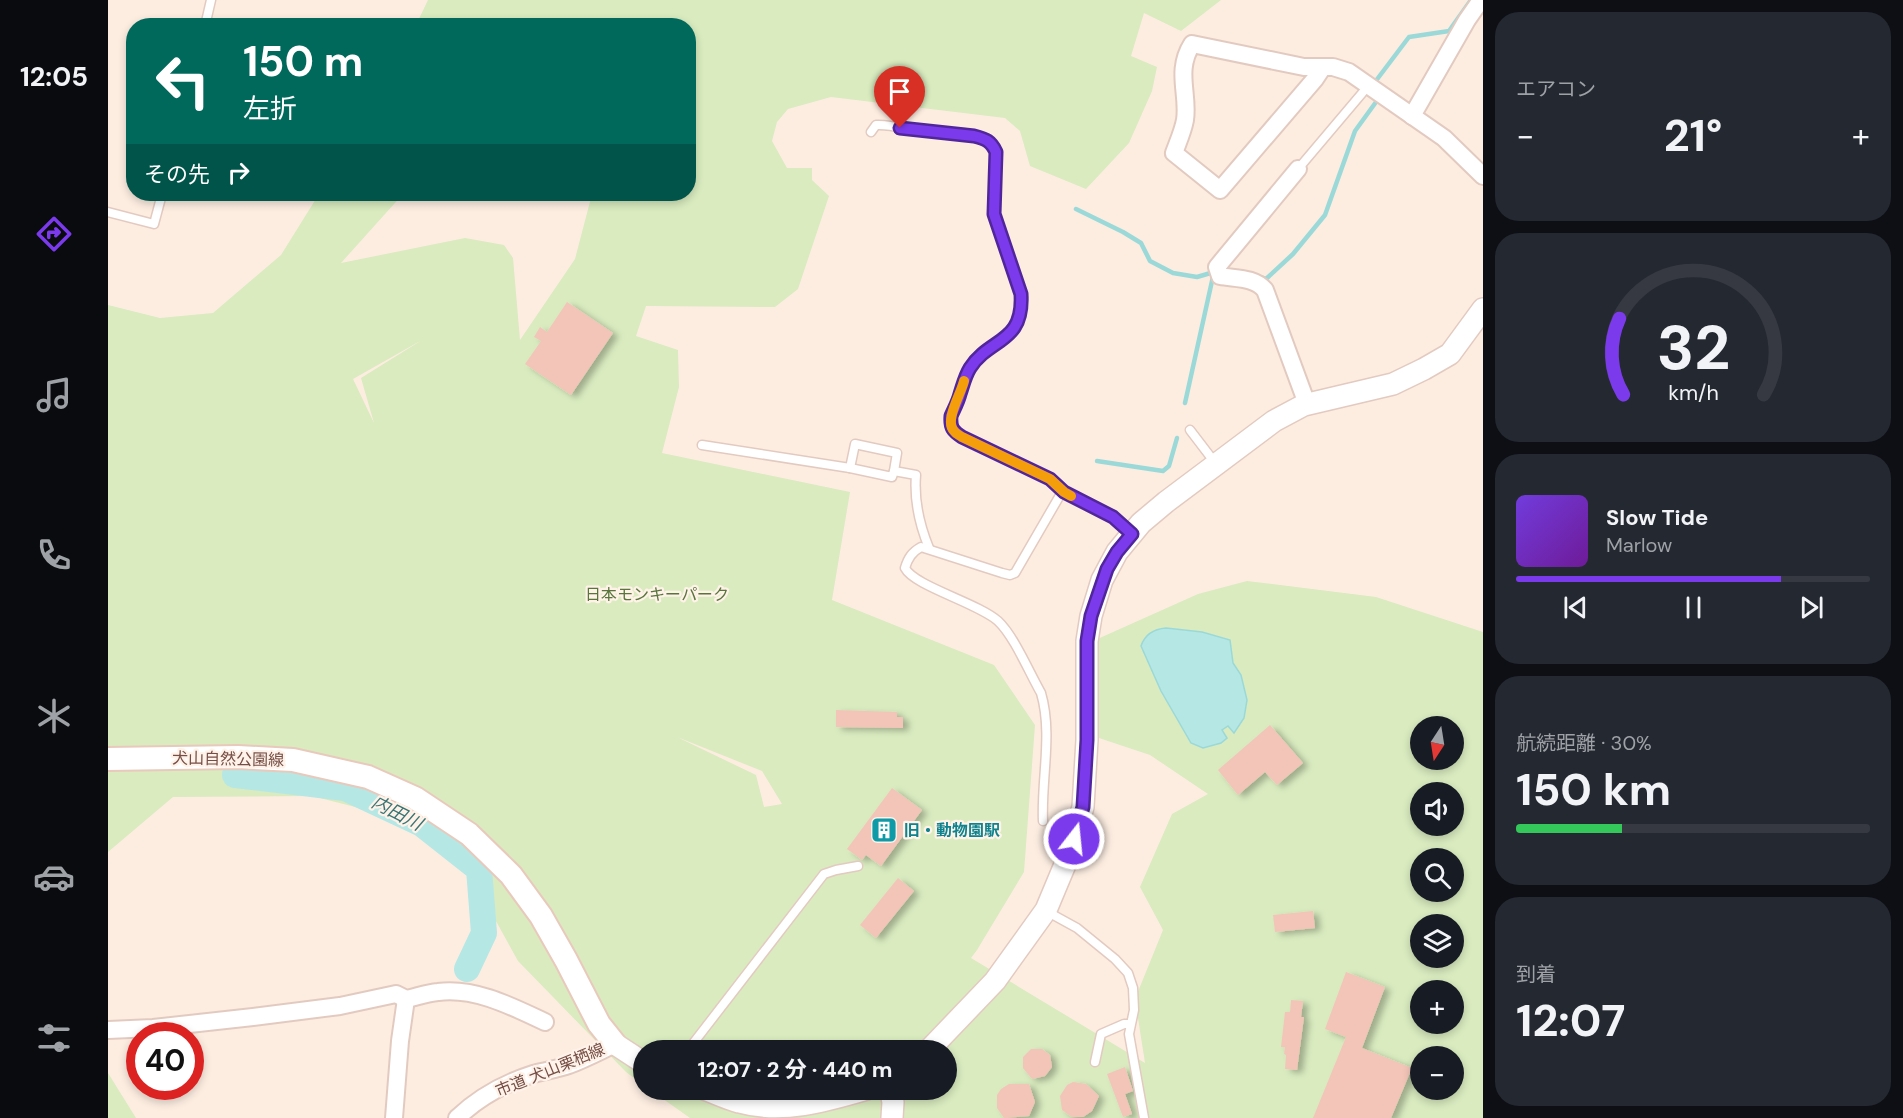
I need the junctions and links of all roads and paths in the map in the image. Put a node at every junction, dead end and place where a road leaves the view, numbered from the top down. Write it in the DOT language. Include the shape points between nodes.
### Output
graph roads {
  1 [pos="212,0"];
  2 [pos="1481,0"];
  3 [pos="207,18"];
  4 [pos="1323,67"];
  5 [pos="1369,85"];
  6 [pos="1412,116"];
  7 [pos="871,132"];
  8 [pos="1298,170"];
  9 [pos="1483,176"];
  10 [pos="160,201"];
  11 [pos="108,212"];
  12 [pos="1483,309"];
  13 [pos="1307,405"];
  14 [pos="1190,430"];
  15 [pos="702,446"];
  16 [pos="1216,464"];
  17 [pos="850,468"];
  18 [pos="894,471"];
  19 [pos="1064,492"];
  20 [pos="1137,528"];
  21 [pos="929,548"];
  22 [pos="108,759"];
  23 [pos="1042,821"];
  24 [pos="858,866"];
  25 [pos="1046,910"];
  26 [pos="406,999"];
  27 [pos="545,1022"];
  28 [pos="1130,1024"];
  29 [pos="108,1030"];
  30 [pos="696,1040"];
  31 [pos="939,1040"];
  32 [pos="615,1044"];
  33 [pos="633,1056"];
  34 [pos="1095,1062"];
  35 [pos="734,1100"];
  36 [pos="828,1100"];
  37 [pos="894,1100"];
  38 [pos="394,1118"];
  39 [pos="457,1118"];
  40 [pos="892,1118"];
  41 [pos="1144,1118"];
  1 -- 3 [label="lane"];
  2 -- 6 [label="street"];
  4 -- 4 [label="street" via="1220,190 1174,153 1185,120 1185,54 1192,44 1304,67"];
  4 -- 5 [label="street" via="1349,72"];
  5 -- 6 [label="street"];
  5 -- 8 [label="lane"];
  6 -- 9 [label="street" via="1444,138"];
  7 -- 19 [label="lane" via="876,125 884,124 974,136 993,144 994,214 1022,306 1016,326 969,369 950,424 962,437 1050,479"];
  8 -- 13 [label="street" via="1217,267 1220,276 1251,280 1265,290"];
  10 -- 11 [label="lane" via="154,224"];
  12 -- 13 [label="street" via="1450,354 1424,369 1393,384"];
  13 -- 16 [label="street" via="1274,421"];
  14 -- 16 [label="lane"];
  15 -- 17 [label="lane"];
  16 -- 20 [label="street"];
  17 -- 18 [label="lane" via="892,477"];
  17 -- 18 [label="lane" via="855,444 897,453"];
  18 -- 21 [label="lane" via="916,476 918,506"];
  19 -- 20 [label="lane"];
  19 -- 21 [label="lane" via="1015,573 1002,573"];
  20 -- 25 [label="street" via="1107,569 1091,616 1083,807 1069,855"];
  21 -- 23 [label="lane" via="913,552 905,568 908,574 998,621 1009,633 1041,693 1046,750"];
  22 -- 32 [label="main road, 犬山自然公園線" via="293,760 368,777 415,798 470,834 511,875 541,916 599,1024"];
  24 -- 30 [label="lane" via="824,874"];
  25 -- 28 [label="lane" via="1077,928 1128,973 1134,1010"];
  25 -- 31 [label="street" via="995,981"];
  26 -- 27 [label="street" via="461,991"];
  26 -- 29 [label="street" via="396,994 264,1016"];
  26 -- 38 [label="street"];
  28 -- 34 [label="lane" via="1101,1034"];
  28 -- 41 [label="lane"];
  32 -- 33 [label="street, 市道 犬山栗栖線"];
  32 -- 39 [label="street, 市道 犬山栗栖線" via="569,1065 513,1082"];
  35 -- 36 [label="street" via="775,1106"];
  37 -- 40 [label="street"];
}
